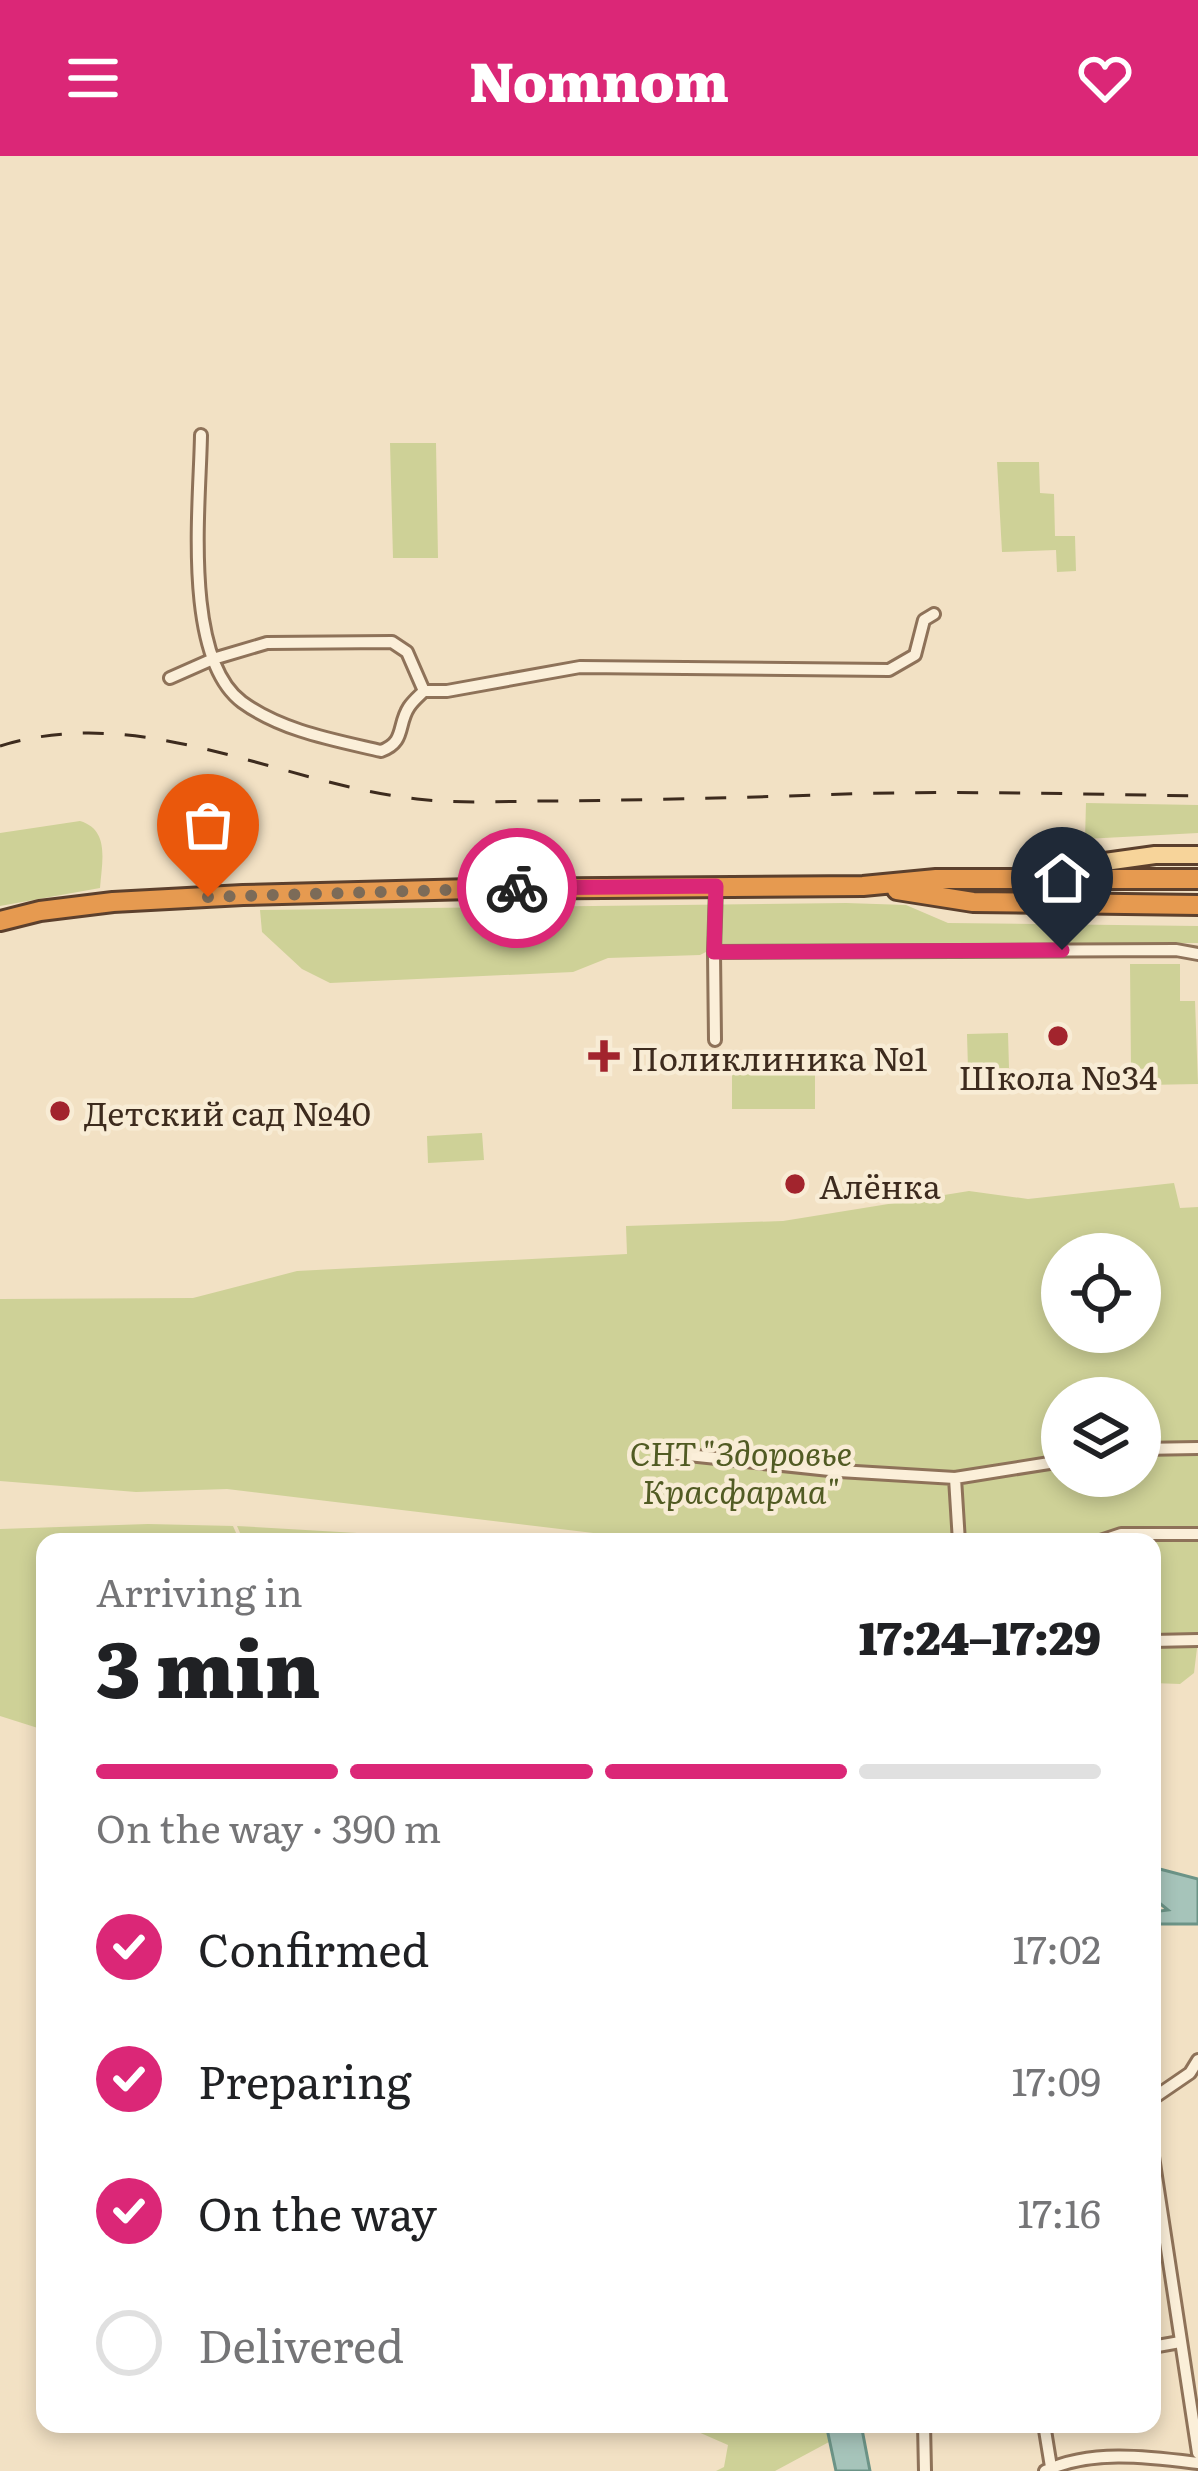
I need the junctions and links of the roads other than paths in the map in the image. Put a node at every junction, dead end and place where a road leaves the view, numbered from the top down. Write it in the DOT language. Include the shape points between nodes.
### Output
graph roads {
  1 [pos="201,436"];
  2 [pos="934,614"];
  3 [pos="213,659"];
  4 [pos="170,678"];
  5 [pos="424,691"];
  6 [pos="1198,855"];
  7 [pos="984,879"];
  8 [pos="1198,879"];
  9 [pos="869,885"];
  10 [pos="716,886"];
  11 [pos="1198,905"];
  12 [pos="0,921"];
  13 [pos="1198,954"];
  14 [pos="714,957"];
  15 [pos="715,1040"];
  16 [pos="1198,1448"];
  17 [pos="1161,1449"];
  18 [pos="669,1453"];
  19 [pos="1041,1464"];
  20 [pos="955,1478"];
  21 [pos="958,1533"];
  22 [pos="1161,1534"];
  23 [pos="1198,1534"];
  24 [pos="1198,1640"];
  25 [pos="1161,1641"];
  26 [pos="1198,2060"];
  27 [pos="1161,2093"];
  28 [pos="1161,2212"];
  29 [pos="1180,2342"];
  30 [pos="1161,2345"];
  31 [pos="924,2433"];
  32 [pos="1045,2433"];
  33 [pos="1198,2453"];
  34 [pos="1198,2463"];
  35 [pos="1048,2469"];
  36 [pos="926,2471"];
  1 -- 3 [label="street" via="198,578"];
  2 -- 5 [label="street" via="924,620 915,655 889,670 580,667"];
  3 -- 4 [label="street"];
  3 -- 5 [label="street" via="267,643 392,642 407,652"];
  3 -- 5 [label="street" via="238,700 268,717 381,751 401,737 406,711"];
  6 -- 7 [label="main road"];
  7 -- 8 [label="highway"];
  7 -- 9 [label="highway"];
  9 -- 10 [label="highway"];
  9 -- 11 [label="highway" via="974,902"];
  10 -- 12 [label="highway" via="208,897 112,902"];
  10 -- 14 [label="street"];
  13 -- 14 [label="street"];
  14 -- 15 [label="street"];
  16 -- 17 [label="street"];
  18 -- 20 [label="street"];
  19 -- 20 [label="street"];
  20 -- 21 [label="street"];
  22 -- 23 [label="street"];
  24 -- 25 [label="street"];
  26 -- 27 [label="street"];
  28 -- 29 [label="street"];
  29 -- 30 [label="street"];
  29 -- 33 [label="street"];
  31 -- 36 [label="street"];
  32 -- 35 [label="street"];
  34 -- 35 [label="street" via="1124,2457"];
}
